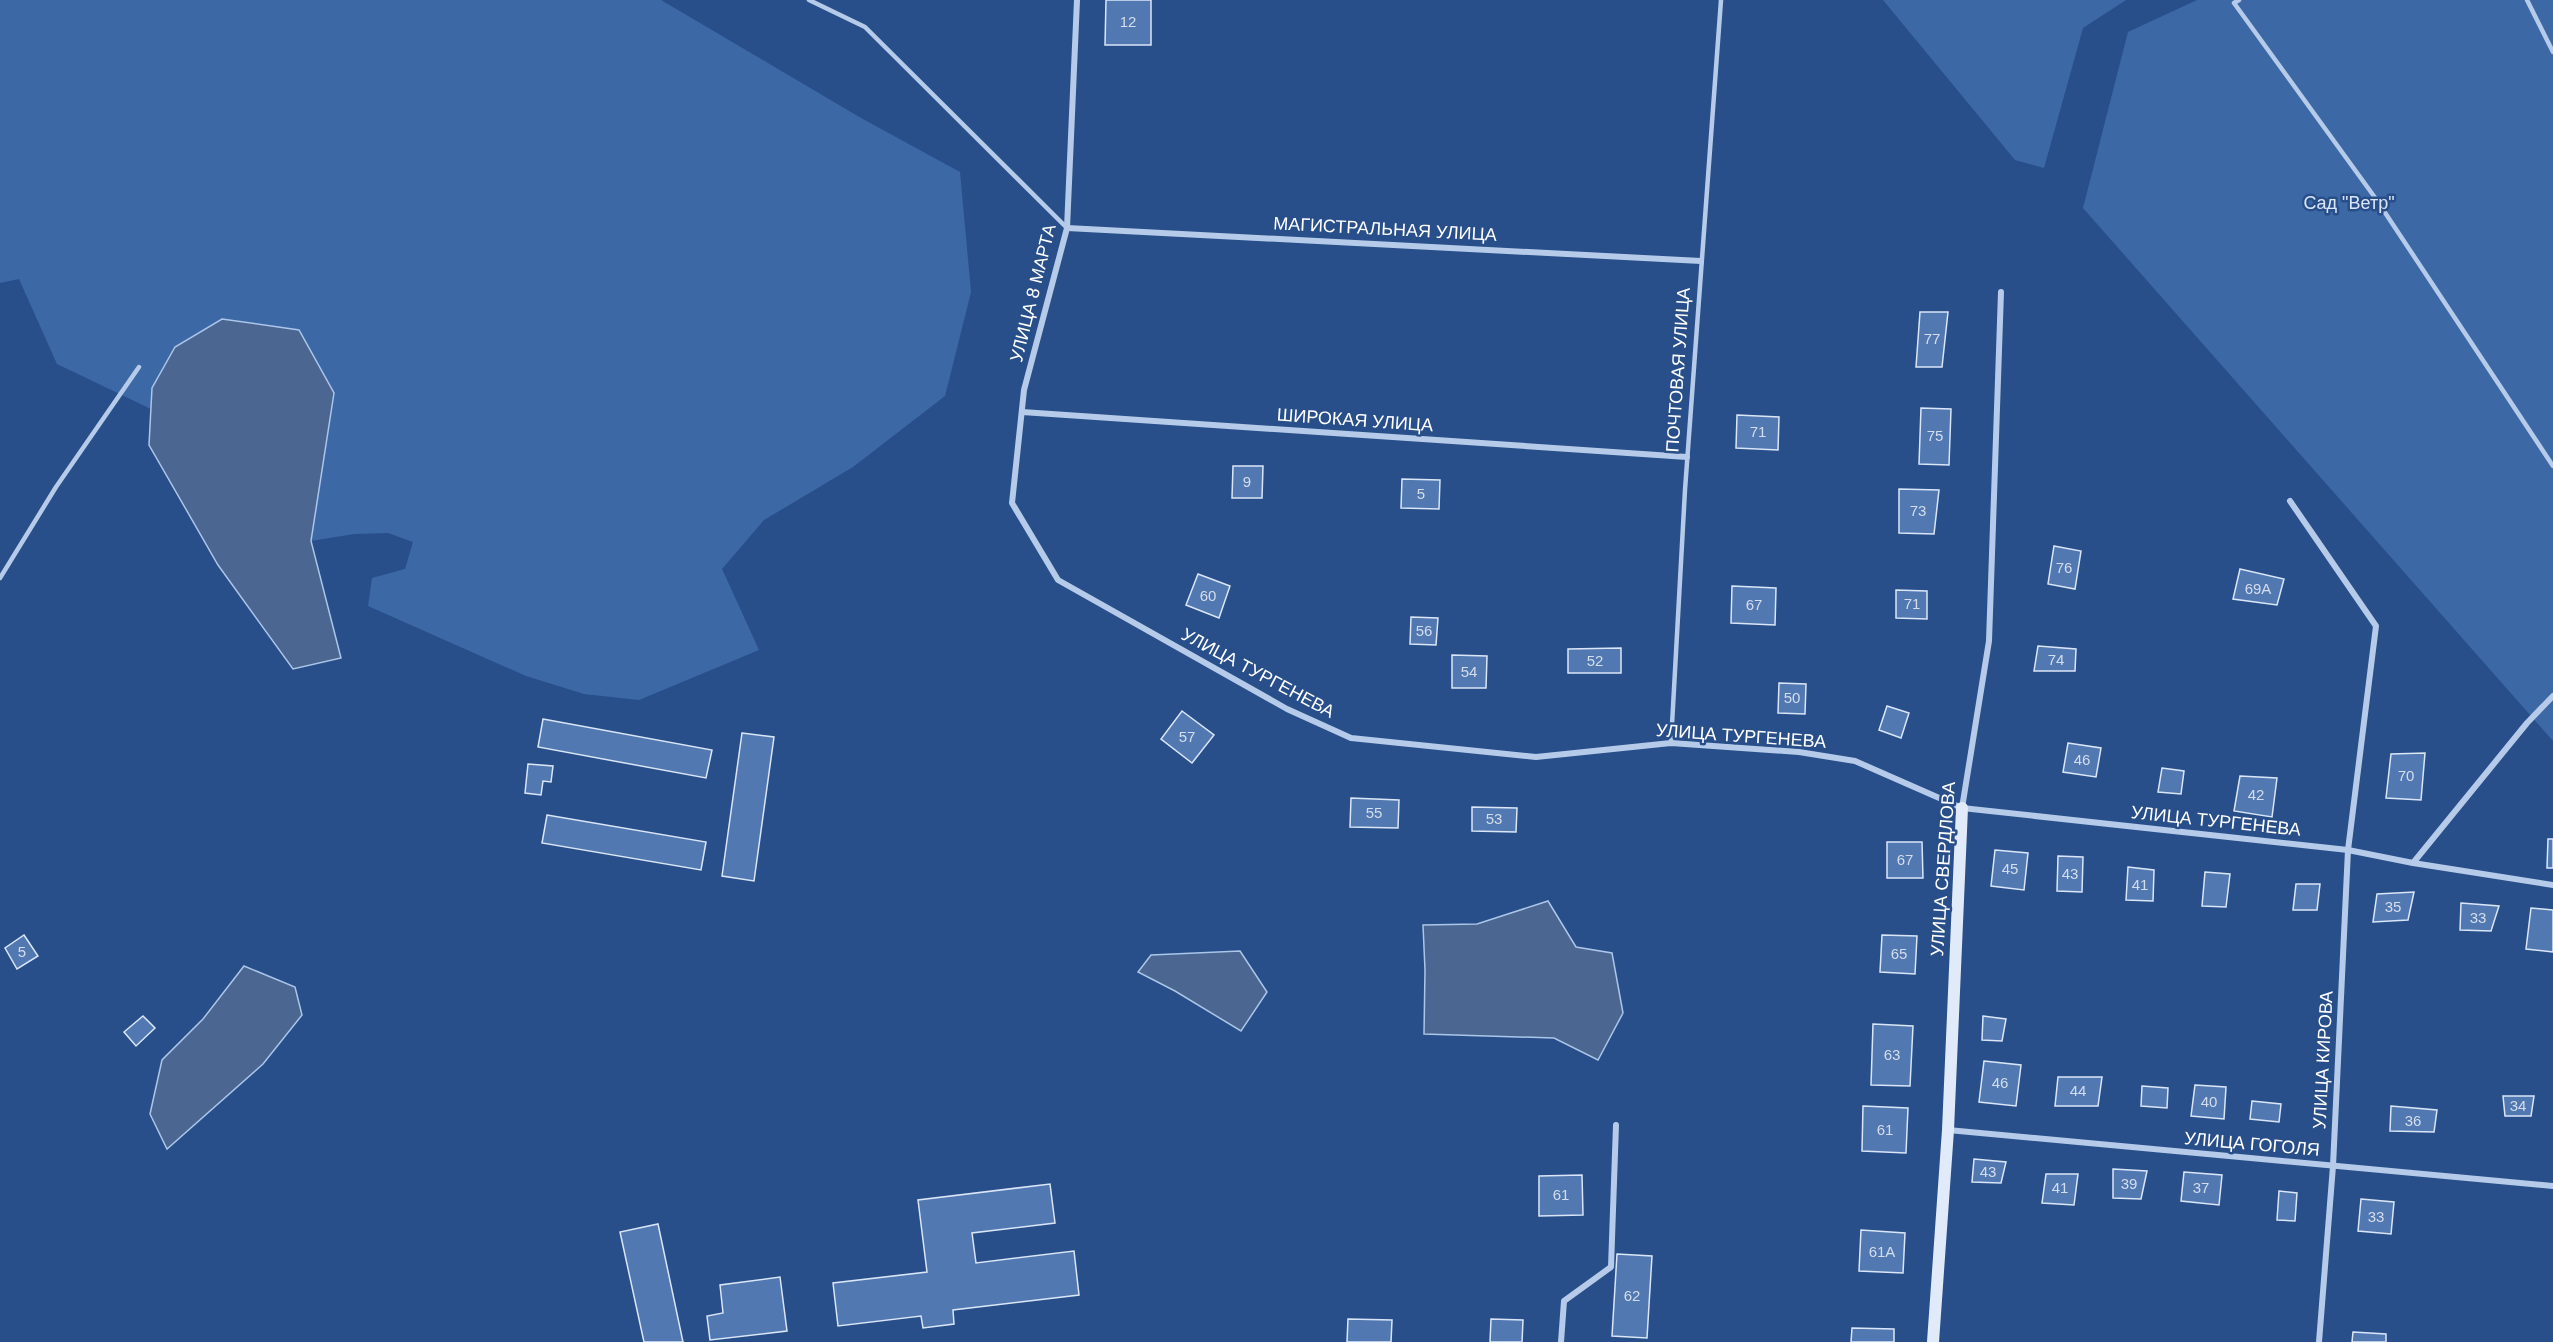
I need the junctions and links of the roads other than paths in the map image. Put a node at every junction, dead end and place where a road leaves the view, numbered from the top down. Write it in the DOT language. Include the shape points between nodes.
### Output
graph roads {
  1 [pos="810,0"];
  2 [pos="1077,0"];
  3 [pos="1721,0"];
  4 [pos="2239,0"];
  5 [pos="2527,0"];
  6 [pos="2553,52"];
  7 [pos="1067,228"];
  8 [pos="1701,261"];
  9 [pos="2001,292"];
  10 [pos="139,367"];
  11 [pos="1022,412"];
  12 [pos="1687,458"];
  13 [pos="2553,466"];
  14 [pos="2290,501"];
  15 [pos="0,578"];
  16 [pos="1058,580"];
  17 [pos="2553,696"];
  18 [pos="1671,743"];
  19 [pos="1962,808"];
  20 [pos="2348,850"];
  21 [pos="2413,863"];
  22 [pos="2553,885"];
  23 [pos="1616,1125"];
  24 [pos="1947,1130"];
  25 [pos="2332,1166"];
  26 [pos="2553,1186"];
  27 [pos="1561,1342"];
  28 [pos="1933,1342"];
  29 [pos="2319,1342"];
  1 -- 7 [label="lane" via="865,27"];
  2 -- 7 [label="street, УЛИЦА 8 МАРТА"];
  3 -- 8 [label="lane, ПОЧТОВАЯ УЛИЦА"];
  4 -- 13 [label="lane" via="2234,3 2376,199"];
  5 -- 6 [label="lane"];
  7 -- 8 [label="street, МАГИСТРАЛЬНАЯ УЛИЦА"];
  7 -- 11 [label="street, УЛИЦА 8 МАРТА" via="1024,390"];
  8 -- 12 [label="lane, ПОЧТОВАЯ УЛИЦА"];
  9 -- 19 [label="street, УЛИЦА СВЕРДЛОВА" via="1989,641"];
  10 -- 15 [label="lane" via="56,487"];
  11 -- 12 [label="street, ШИРОКАЯ УЛИЦА"];
  11 -- 16 [label="street, УЛИЦА 8 МАРТА" via="1012,503"];
  12 -- 18 [label="lane, ПОЧТОВАЯ УЛИЦА"];
  14 -- 20 [label="street, УЛИЦА КИРОВА" via="2376,626"];
  16 -- 18 [label="street, УЛИЦА ТУРГЕНЕВА" via="1287,709 1351,738 1536,757"];
  17 -- 21 [label="street"];
  18 -- 19 [label="street, УЛИЦА ТУРГЕНЕВА" via="1798,752 1855,761"];
  19 -- 20 [label="street, УЛИЦА ТУРГЕНЕВА"];
  19 -- 24 [label="street, УЛИЦА СВЕРДЛОВА"];
  20 -- 21 [label="street, УЛИЦА ТУРГЕНЕВА"];
  20 -- 25 [label="street, УЛИЦА КИРОВА"];
  21 -- 22 [label="street, УЛИЦА ТУРГЕНЕВА"];
  23 -- 27 [label="street" via="1611,1267 1564,1301"];
  24 -- 25 [label="street, УЛИЦА ГОГОЛЯ"];
  24 -- 28 [label="street, УЛИЦА СВЕРДЛОВА"];
  25 -- 26 [label="street, УЛИЦА ГОГОЛЯ"];
  25 -- 29 [label="street, УЛИЦА КИРОВА"];
}
